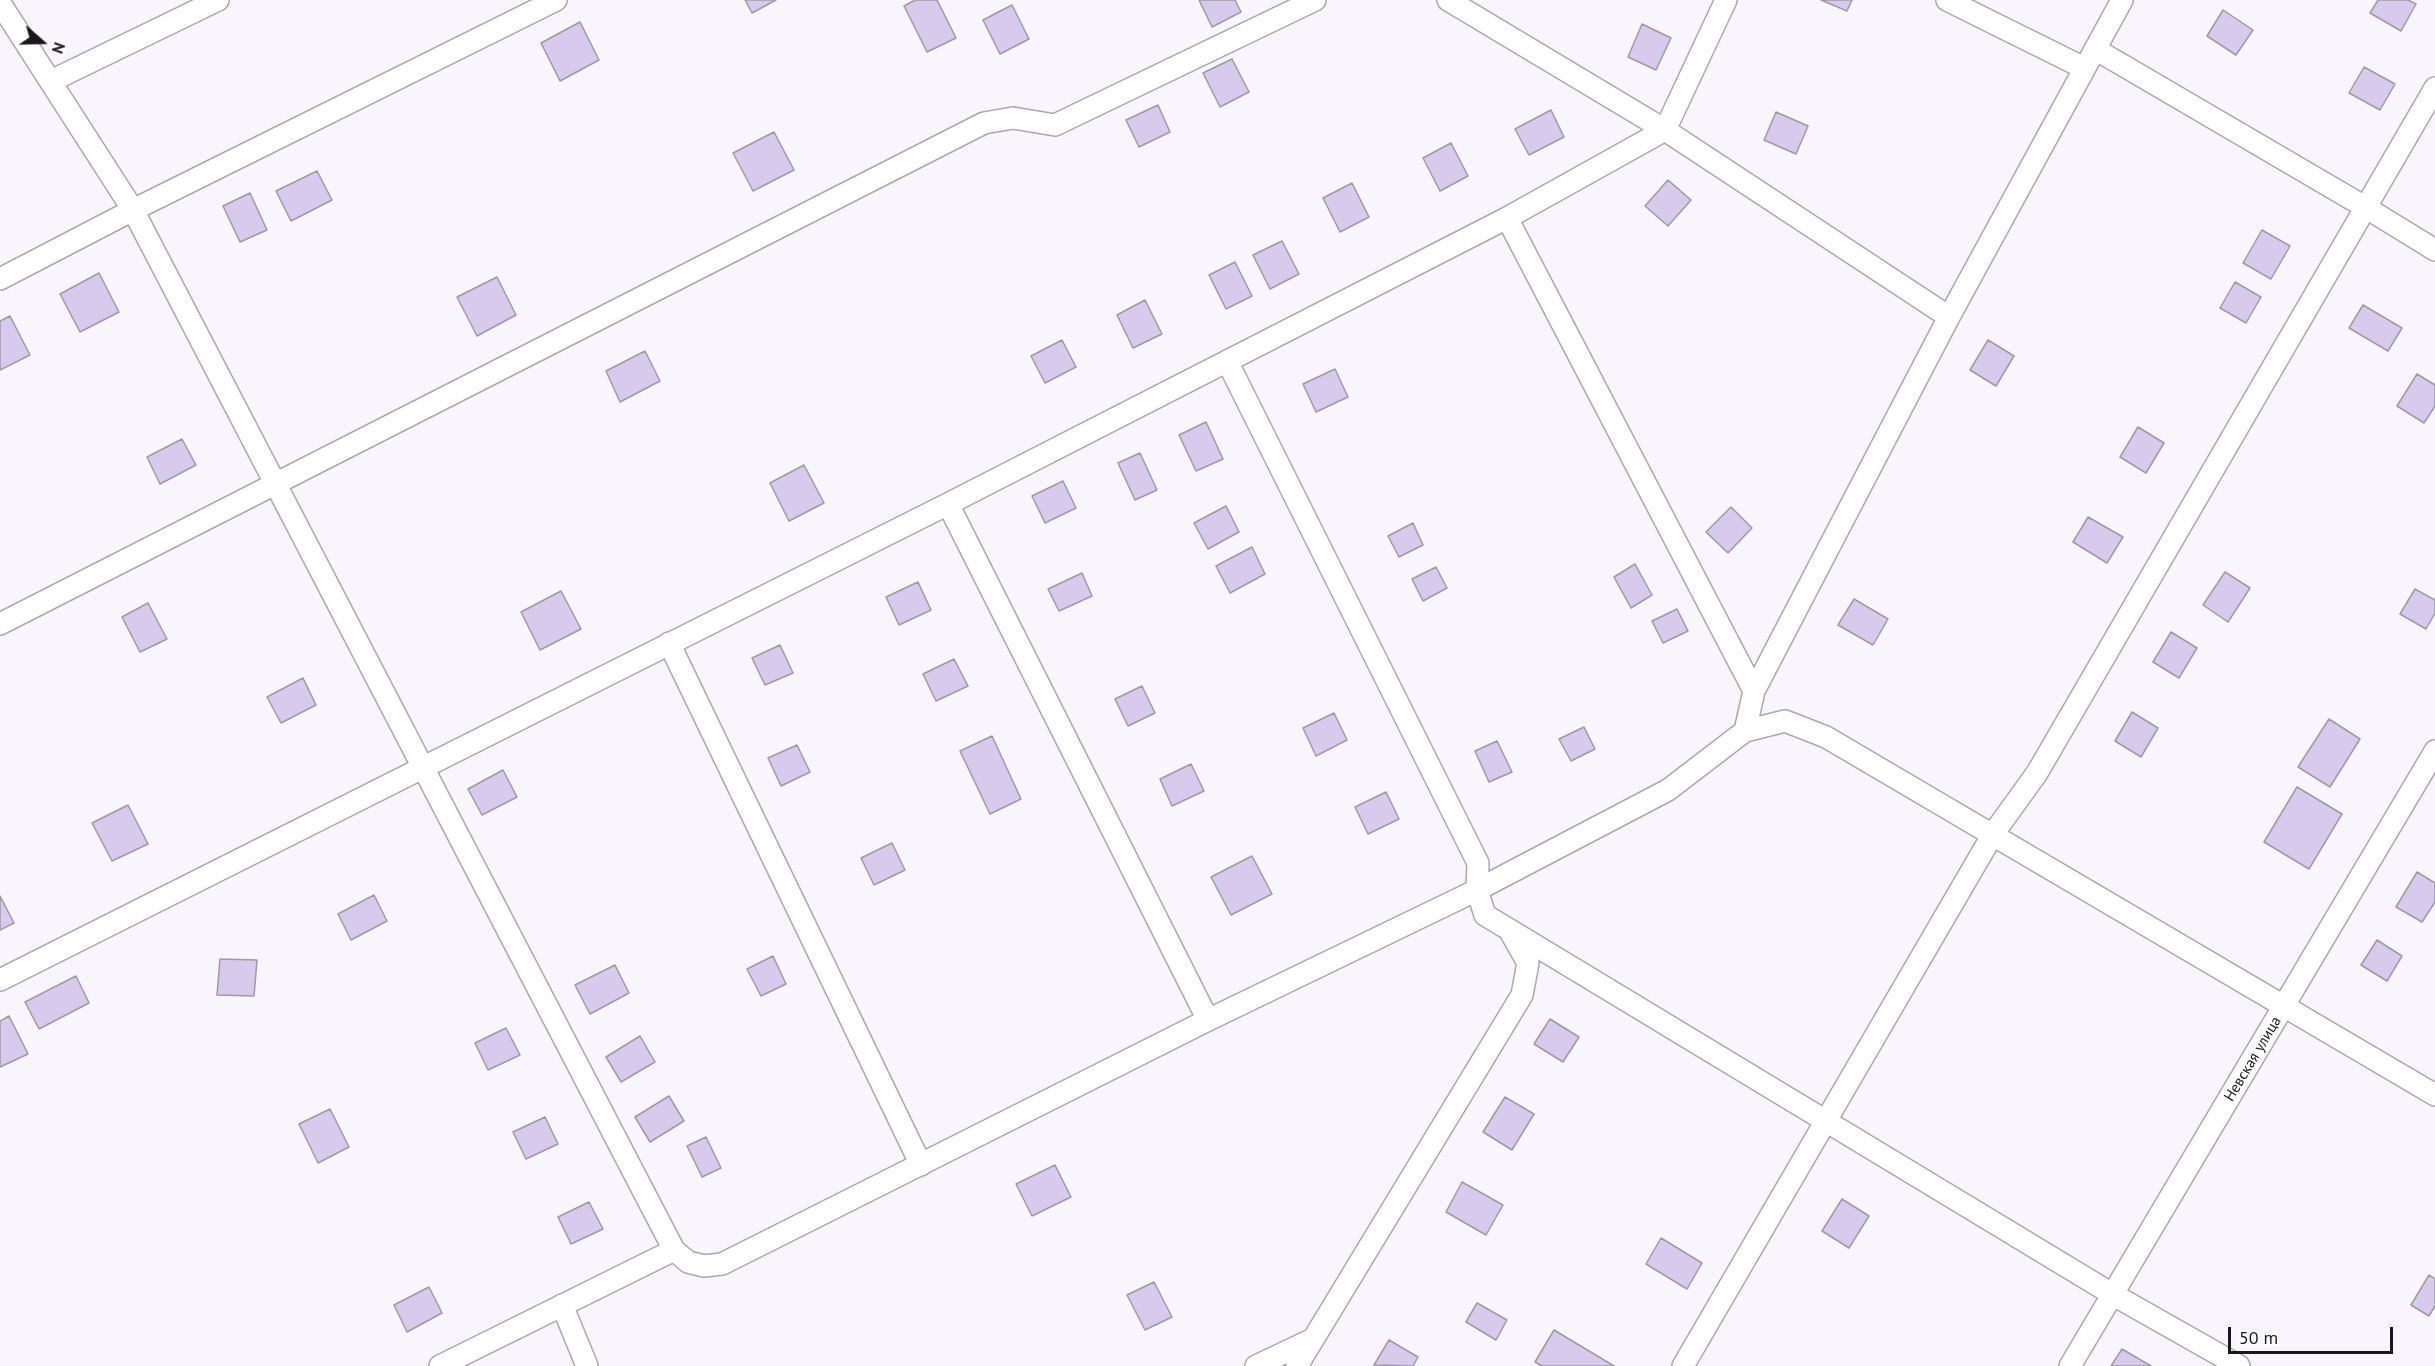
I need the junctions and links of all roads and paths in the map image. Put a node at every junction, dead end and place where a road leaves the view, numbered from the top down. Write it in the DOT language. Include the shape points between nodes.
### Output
graph roads {
  1 [pos="218,0"];
  2 [pos="556,0"];
  3 [pos="1315,0"];
  4 [pos="1726,0"];
  5 [pos="1947,0"];
  6 [pos="2122,0"];
  7 [pos="1454,2"];
  8 [pos="0,3"];
  9 [pos="2095,49"];
  10 [pos="2084,68"];
  11 [pos="51,81"];
  12 [pos="2435,88"];
  13 [pos="1665,130"];
  14 [pos="2365,207"];
  15 [pos="133,210"];
  16 [pos="1507,218"];
  17 [pos="2435,250"];
  18 [pos="0,279"];
  19 [pos="1949,317"];
  20 [pos="1227,361"];
  21 [pos="276,484"];
  22 [pos="948,504"];
  23 [pos="0,624"];
  24 [pos="669,643"];
  25 [pos="1754,690"];
  26 [pos="1745,731"];
  27 [pos="2435,751"];
  28 [pos="423,769"];
  29 [pos="1993,834"];
  30 [pos="1477,890"];
  31 [pos="1511,932"];
  32 [pos="0,980"];
  33 [pos="2286,1005"];
  34 [pos="1208,1020"];
  35 [pos="2435,1095"];
  36 [pos="1826,1122"];
  37 [pos="921,1165"];
  38 [pos="674,1250"];
  39 [pos="2112,1294"];
  40 [pos="562,1305"];
  41 [pos="1313,1339"];
  42 [pos="440,1366"];
  43 [pos="587,1366"];
  44 [pos="1256,1366"];
  45 [pos="1297,1366"];
  46 [pos="1683,1366"];
  47 [pos="2070,1366"];
  48 [pos="2239,1366"];
  1 -- 11 [label="street"];
  2 -- 15 [label="street"];
  3 -- 21 [label="street" via="1055,125 1013,118 984,123"];
  4 -- 13 [label="street"];
  5 -- 10 [label="street"];
  6 -- 9 [label="street"];
  7 -- 13 [label="street"];
  8 -- 11 [label="street"];
  9 -- 10 [label="street"];
  9 -- 14 [label="street"];
  10 -- 19 [label="street"];
  11 -- 15 [label="street"];
  12 -- 14 [label="street"];
  13 -- 16 [label="street"];
  13 -- 19 [label="street"];
  14 -- 17 [label="street"];
  14 -- 29 [label="street" via="2037,773"];
  15 -- 18 [label="street"];
  15 -- 21 [label="street"];
  16 -- 20 [label="street"];
  16 -- 25 [label="street"];
  19 -- 25 [label="street"];
  20 -- 22 [label="street"];
  20 -- 30 [label="street" via="1478,863"];
  21 -- 23 [label="street"];
  21 -- 28 [label="street"];
  22 -- 24 [label="street"];
  22 -- 34 [label="street"];
  24 -- 28 [label="street"];
  24 -- 37 [label="street"];
  25 -- 26 [label="street"];
  26 -- 29 [label="street" via="1785,721 1826,737"];
  26 -- 30 [label="street" via="1668,790"];
  27 -- 33 [label="street, Невская улица"];
  28 -- 32 [label="street"];
  28 -- 38 [label="street"];
  29 -- 33 [label="street"];
  29 -- 36 [label="street"];
  30 -- 31 [label="street" via="1485,915"];
  30 -- 34 [label="street"];
  31 -- 36 [label="street"];
  31 -- 41 [label="street" via="1528,963 1522,995"];
  33 -- 35 [label="street"];
  33 -- 39 [label="street, Невская улица"];
  34 -- 37 [label="street"];
  36 -- 39 [label="street"];
  36 -- 46 [label="street"];
  37 -- 38 [label="street" via="722,1264 704,1266 688,1262"];
  38 -- 40 [label="street"];
  39 -- 47 [label="street, Невская улица"];
  39 -- 48 [label="street"];
  40 -- 42 [label="street"];
  40 -- 43 [label="street"];
  41 -- 44 [label="street"];
  41 -- 45 [label="street"];
}
